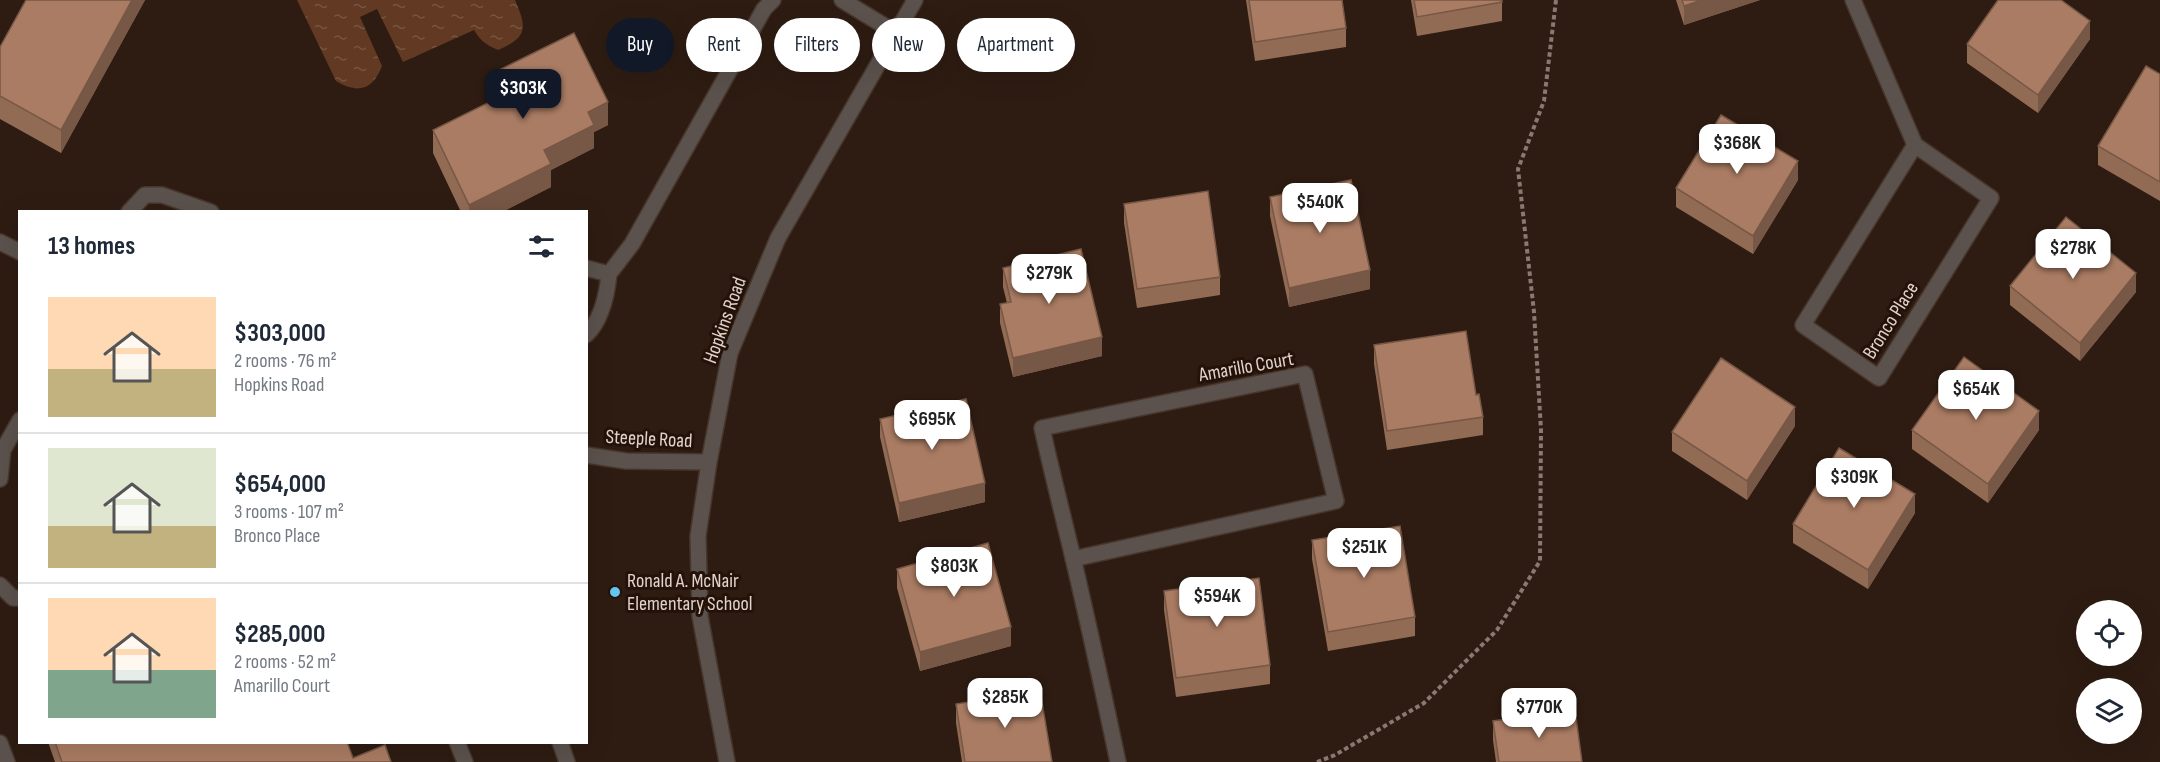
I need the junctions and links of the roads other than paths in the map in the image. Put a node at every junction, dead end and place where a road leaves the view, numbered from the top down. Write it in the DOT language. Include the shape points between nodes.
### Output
graph roads {
  1 [pos="773,0"];
  2 [pos="842,0"];
  3 [pos="915,0"];
  4 [pos="1853,0"];
  5 [pos="872,18"];
  6 [pos="905,18"];
  7 [pos="874,72"];
  8 [pos="1915,145"];
  9 [pos="131,210"];
  10 [pos="206,210"];
  11 [pos="0,242"];
  12 [pos="18,251"];
  13 [pos="588,269"];
  14 [pos="609,274"];
  15 [pos="588,333"];
  16 [pos="18,424"];
  17 [pos="588,455"];
  18 [pos="709,462"];
  19 [pos="0,479"];
  20 [pos="1073,559"];
  21 [pos="0,585"];
  22 [pos="18,598"];
  23 [pos="0,743"];
  24 [pos="459,744"];
  25 [pos="561,744"];
  26 [pos="7,762"];
  27 [pos="465,762"];
  28 [pos="567,762"];
  29 [pos="727,762"];
  30 [pos="1118,762"];
  1 -- 14 [label="street" via="764,9 632,244"];
  2 -- 5 [label="street"];
  3 -- 6 [label="street, Hopkins Road"];
  4 -- 8 [label="street"];
  7 -- 18 [label="street, Hopkins Road" via="778,238 730,353"];
  8 -- 8 [label="street, Bronco Place" via="1991,198 1879,378 1803,325"];
  9 -- 10 [label="street" via="145,195 162,195"];
  11 -- 12 [label="street"];
  13 -- 14 [label="street"];
  14 -- 15 [label="street" via="607,292"];
  16 -- 19 [label="street" via="3,450"];
  17 -- 18 [label="street, Steeple Road" via="626,461"];
  18 -- 29 [label="street, Hopkins Road" via="698,536 700,616"];
  20 -- 20 [label="street, Amarillo Court" via="1042,428 1305,374 1336,501"];
  20 -- 30 [label="street, Amarillo Court"];
  21 -- 22 [label="street"];
  23 -- 26 [label="street"];
  24 -- 27 [label="street"];
  25 -- 28 [label="street"];
}
